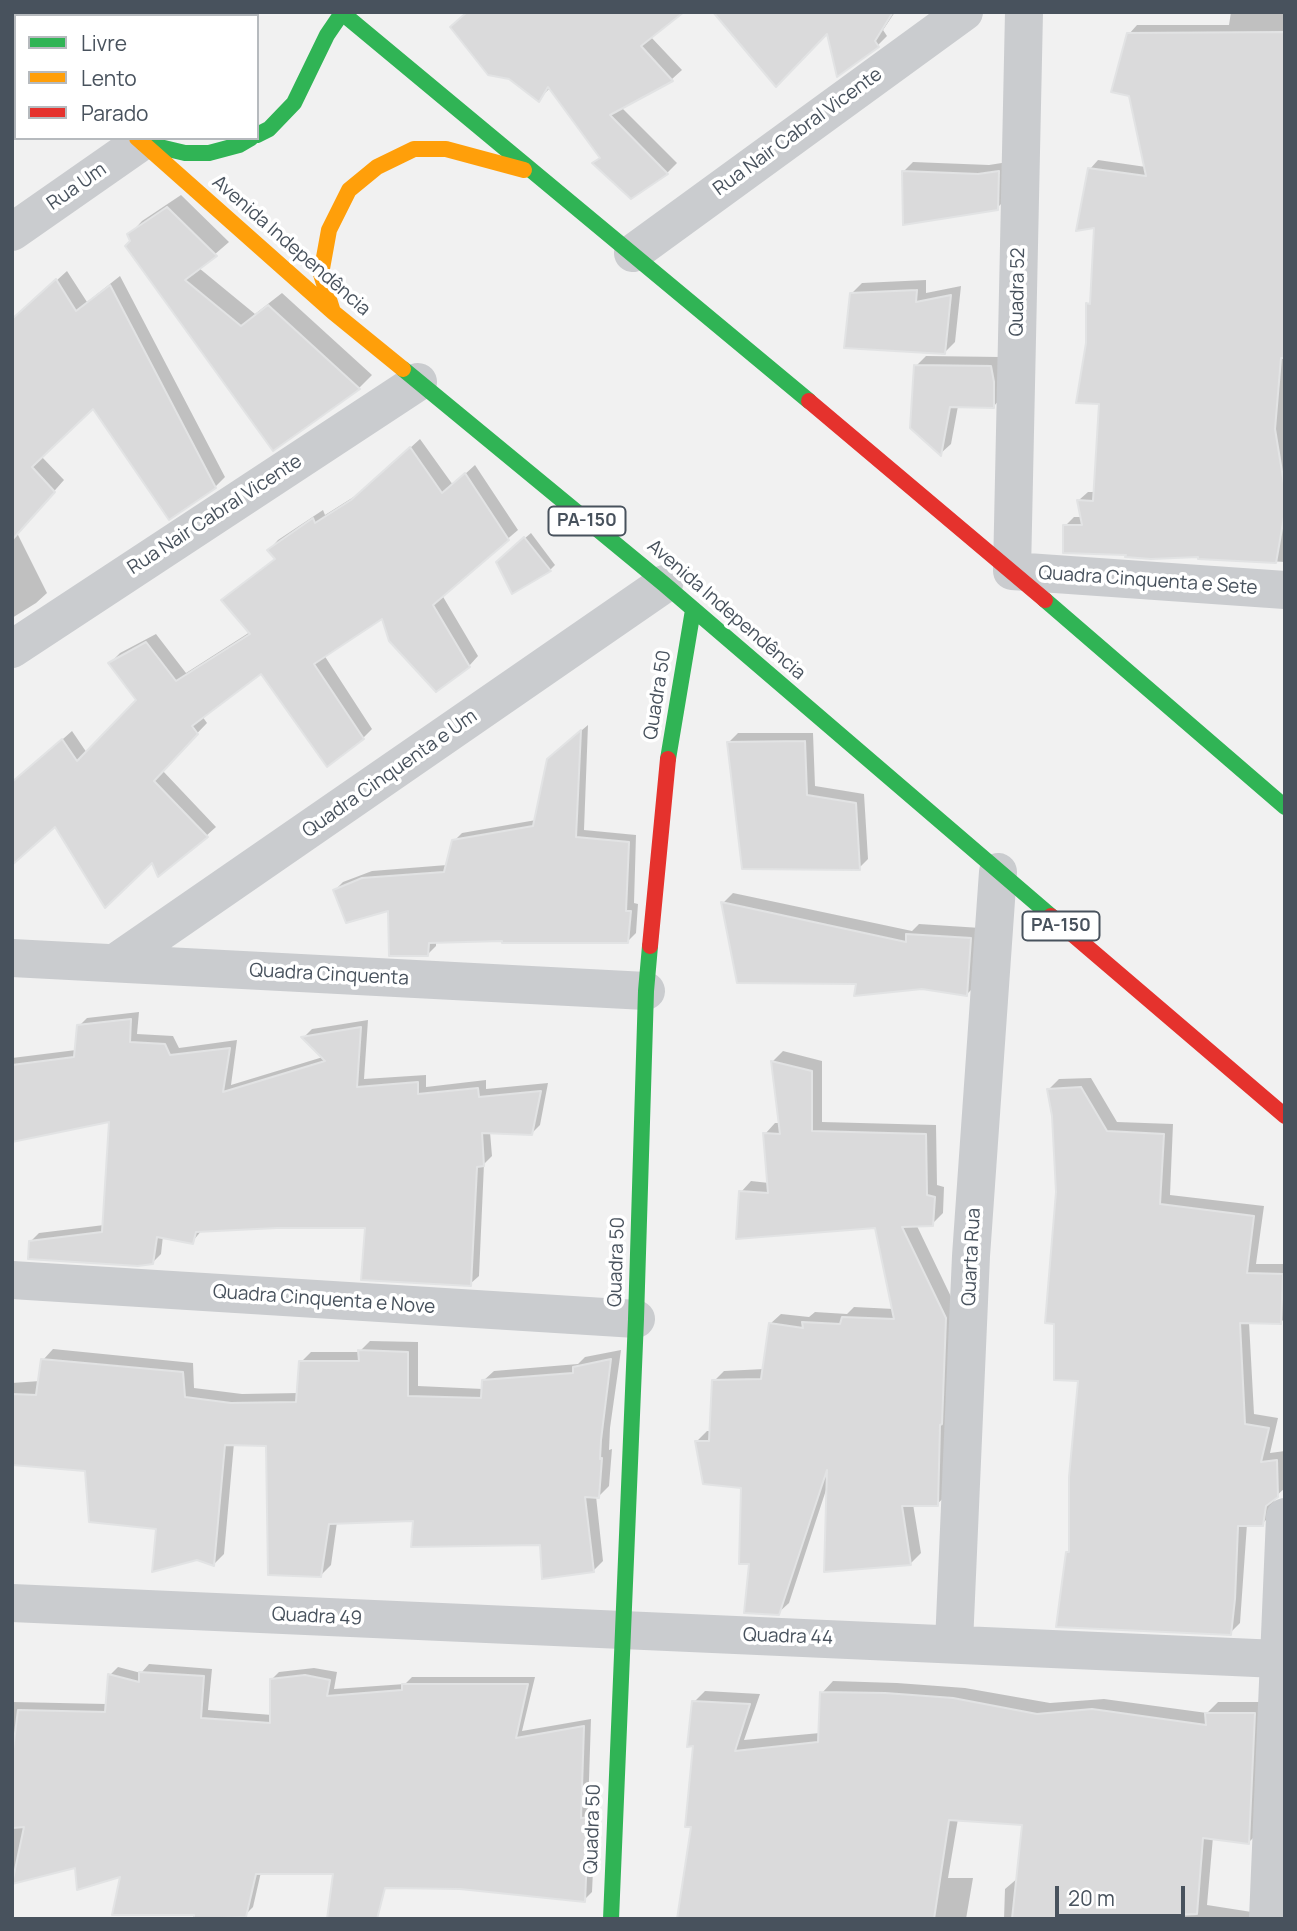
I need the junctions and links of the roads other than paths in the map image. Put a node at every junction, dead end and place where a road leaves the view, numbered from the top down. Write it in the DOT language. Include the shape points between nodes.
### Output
graph roads {
  1 [pos="964,12"];
  2 [pos="1024,12"];
  3 [pos="342,13"];
  4 [pos="259,134"];
  5 [pos="139,140"];
  6 [pos="248,140"];
  7 [pos="536,173"];
  8 [pos="12,232"];
  9 [pos="633,253"];
  10 [pos="333,312"];
  11 [pos="418,382"];
  12 [pos="1012,571"];
  13 [pos="664,584"];
  14 [pos="1285,590"];
  15 [pos="693,610"];
  16 [pos="12,649"];
  17 [pos="1285,807"];
  18 [pos="998,872"];
  19 [pos="12,958"];
  20 [pos="115,963"];
  21 [pos="646,991"];
  22 [pos="1285,1116"];
  23 [pos="12,1280"];
  24 [pos="636,1319"];
  25 [pos="1285,1517"];
  26 [pos="12,1603"];
  27 [pos="623,1631"];
  28 [pos="954,1643"];
  29 [pos="1278,1658"];
  30 [pos="611,1919"];
  31 [pos="1268,1919"];
  1 -- 9 [label="street, Rua Nair Cabral Vicente"];
  2 -- 12 [label="street, Quadra 52"];
  3 -- 4 [label="main road" via="294,103"];
  3 -- 7 [label="main road"];
  5 -- 6 [label="main road" via="185,153 209,153"];
  5 -- 8 [label="street, Rua Um"];
  5 -- 10 [label="main road, Avenida Independência / PA-150"];
  7 -- 9 [label="main road"];
  7 -- 10 [label="main road" via="446,149 414,149 377,167 349,190 328,230 321,274"];
  9 -- 12 [label="main road"];
  10 -- 11 [label="main road, Avenida Independência / PA-150"];
  11 -- 13 [label="main road, Avenida Independência / PA-150"];
  11 -- 16 [label="street, Rua Nair Cabral Vicente"];
  12 -- 14 [label="street, Quadra Cinquenta e Sete"];
  12 -- 17 [label="main road"];
  13 -- 15 [label="main road, Avenida Independência / PA-150"];
  13 -- 20 [label="street, Quadra Cinquenta e Um"];
  15 -- 18 [label="main road, Avenida Independência / PA-150"];
  15 -- 21 [label="main road, Quadra 50" via="666,770"];
  18 -- 22 [label="main road, Avenida Independência / PA-150"];
  18 -- 28 [label="street, Quarta Rua" via="971,1256"];
  19 -- 20 [label="street, Quadra Cinquenta"];
  20 -- 21 [label="street, Quadra Cinquenta"];
  21 -- 24 [label="main road, Quadra 50"];
  23 -- 24 [label="street, Quadra Cinquenta e Nove"];
  24 -- 27 [label="main road, Quadra 50"];
  25 -- 29 [label="street"];
  26 -- 27 [label="street, Quadra 49"];
  27 -- 28 [label="street, Quadra 44"];
  27 -- 30 [label="main road, Quadra 50"];
  28 -- 29 [label="street, Quadra 44"];
  29 -- 31 [label="street"];
}
